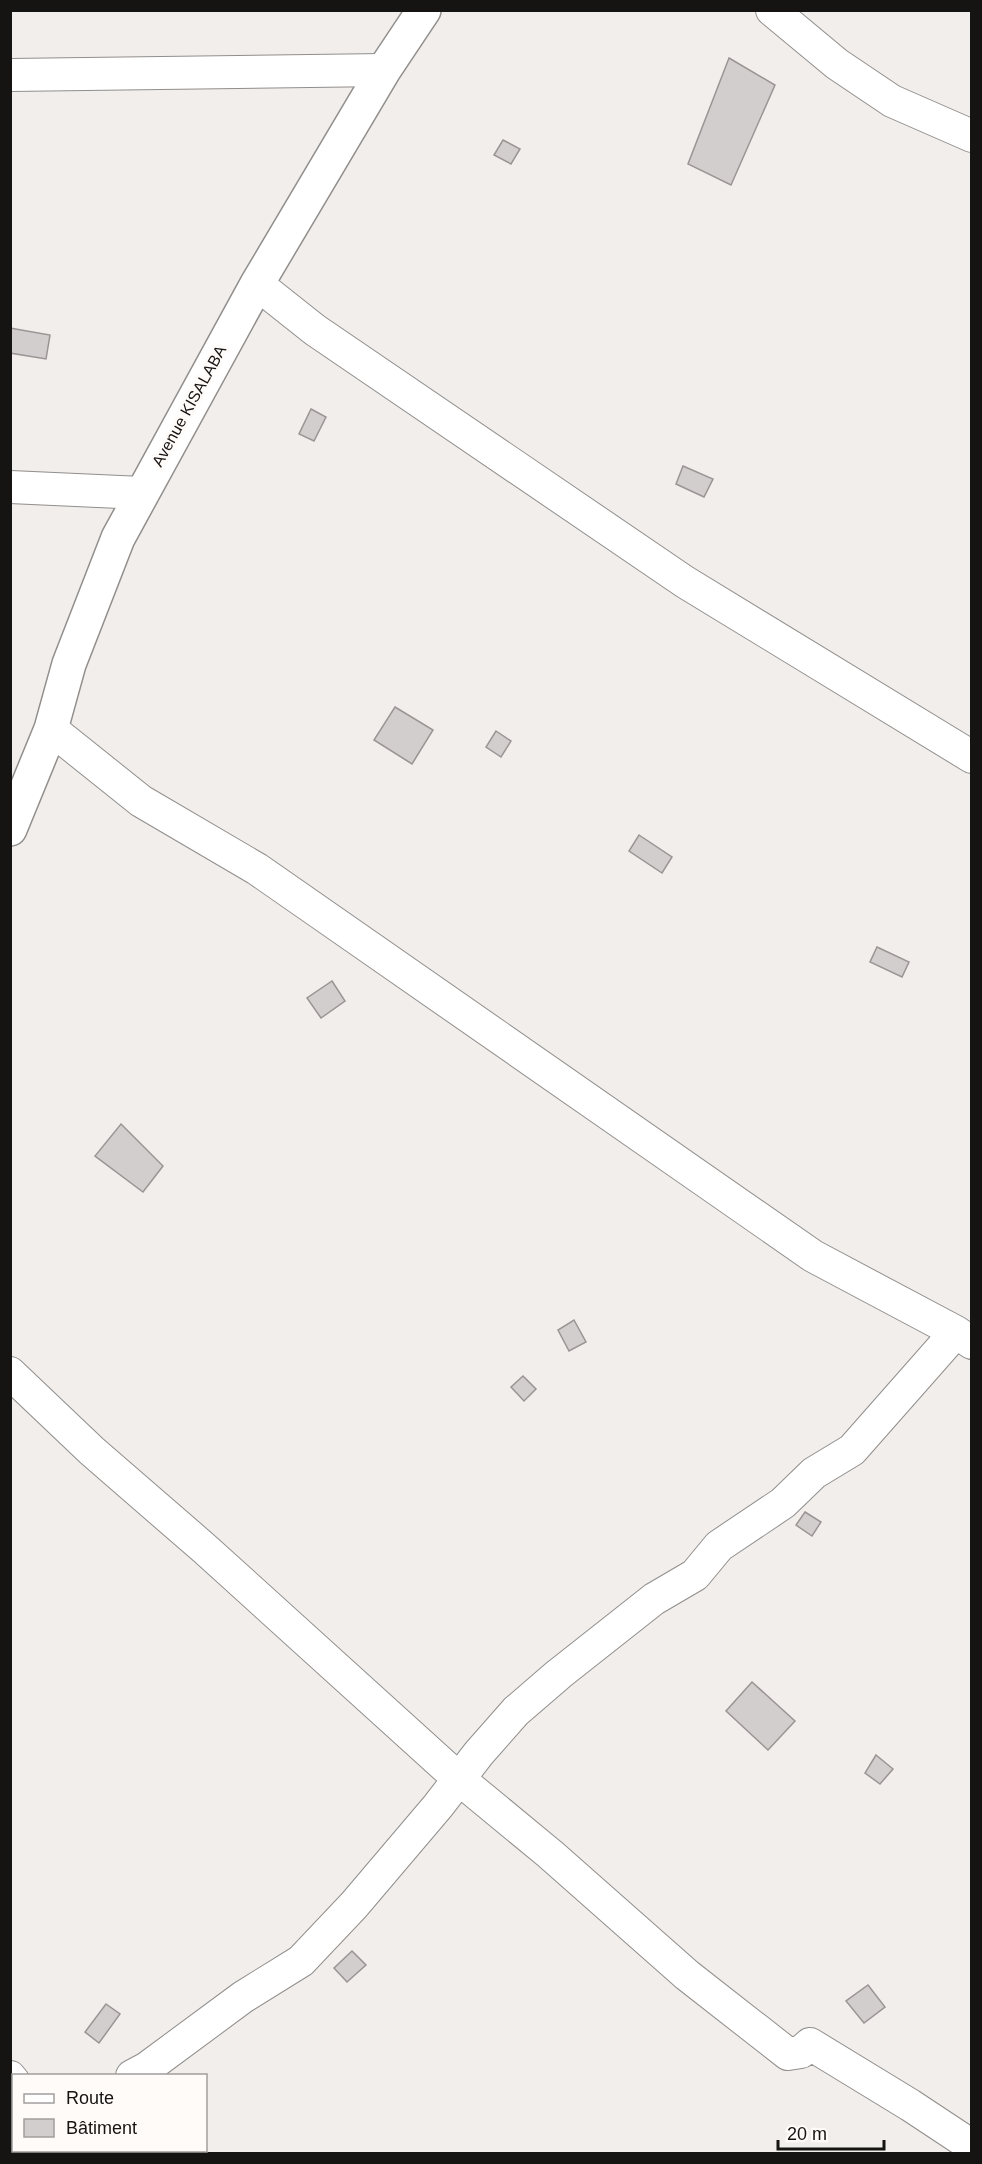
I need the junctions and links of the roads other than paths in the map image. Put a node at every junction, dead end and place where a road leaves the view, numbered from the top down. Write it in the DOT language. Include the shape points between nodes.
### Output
graph roads {
  1 [pos="424,10"];
  2 [pos="771,10"];
  3 [pos="384,70"];
  4 [pos="10,75"];
  5 [pos="972,136"];
  6 [pos="257,284"];
  7 [pos="10,487"];
  8 [pos="142,492"];
  9 [pos="51,729"];
  10 [pos="972,757"];
  11 [pos="10,829"];
  12 [pos="964,1338"];
  13 [pos="10,1373"];
  14 [pos="459,1779"];
  15 [pos="136,2074"];
  16 [pos="972,2146"];
  1 -- 3 [label="street, Avenue KISALABA"];
  2 -- 5 [label="street" via="837,64 892,101"];
  3 -- 4 [label="street"];
  3 -- 6 [label="street, Avenue KISALABA"];
  6 -- 8 [label="street, Avenue KISALABA"];
  6 -- 10 [label="street" via="315,330 685,582"];
  7 -- 8 [label="street"];
  8 -- 9 [label="street, Avenue KISALABA" via="118,538 69,664"];
  9 -- 11 [label="street, Avenue KISALABA"];
  9 -- 12 [label="street" via="141,801 257,869 813,1256"];
  12 -- 14 [label="street" via="852,1450 813,1473 783,1503 719,1546 695,1575 654,1599 516,1711"];
  13 -- 14 [label="street"];
  14 -- 15 [label="street" via="354,1905 301,1961 243,1997"];
  14 -- 16 [label="street" via="687,1975 788,2054 801,2052 810,2044"];
}
